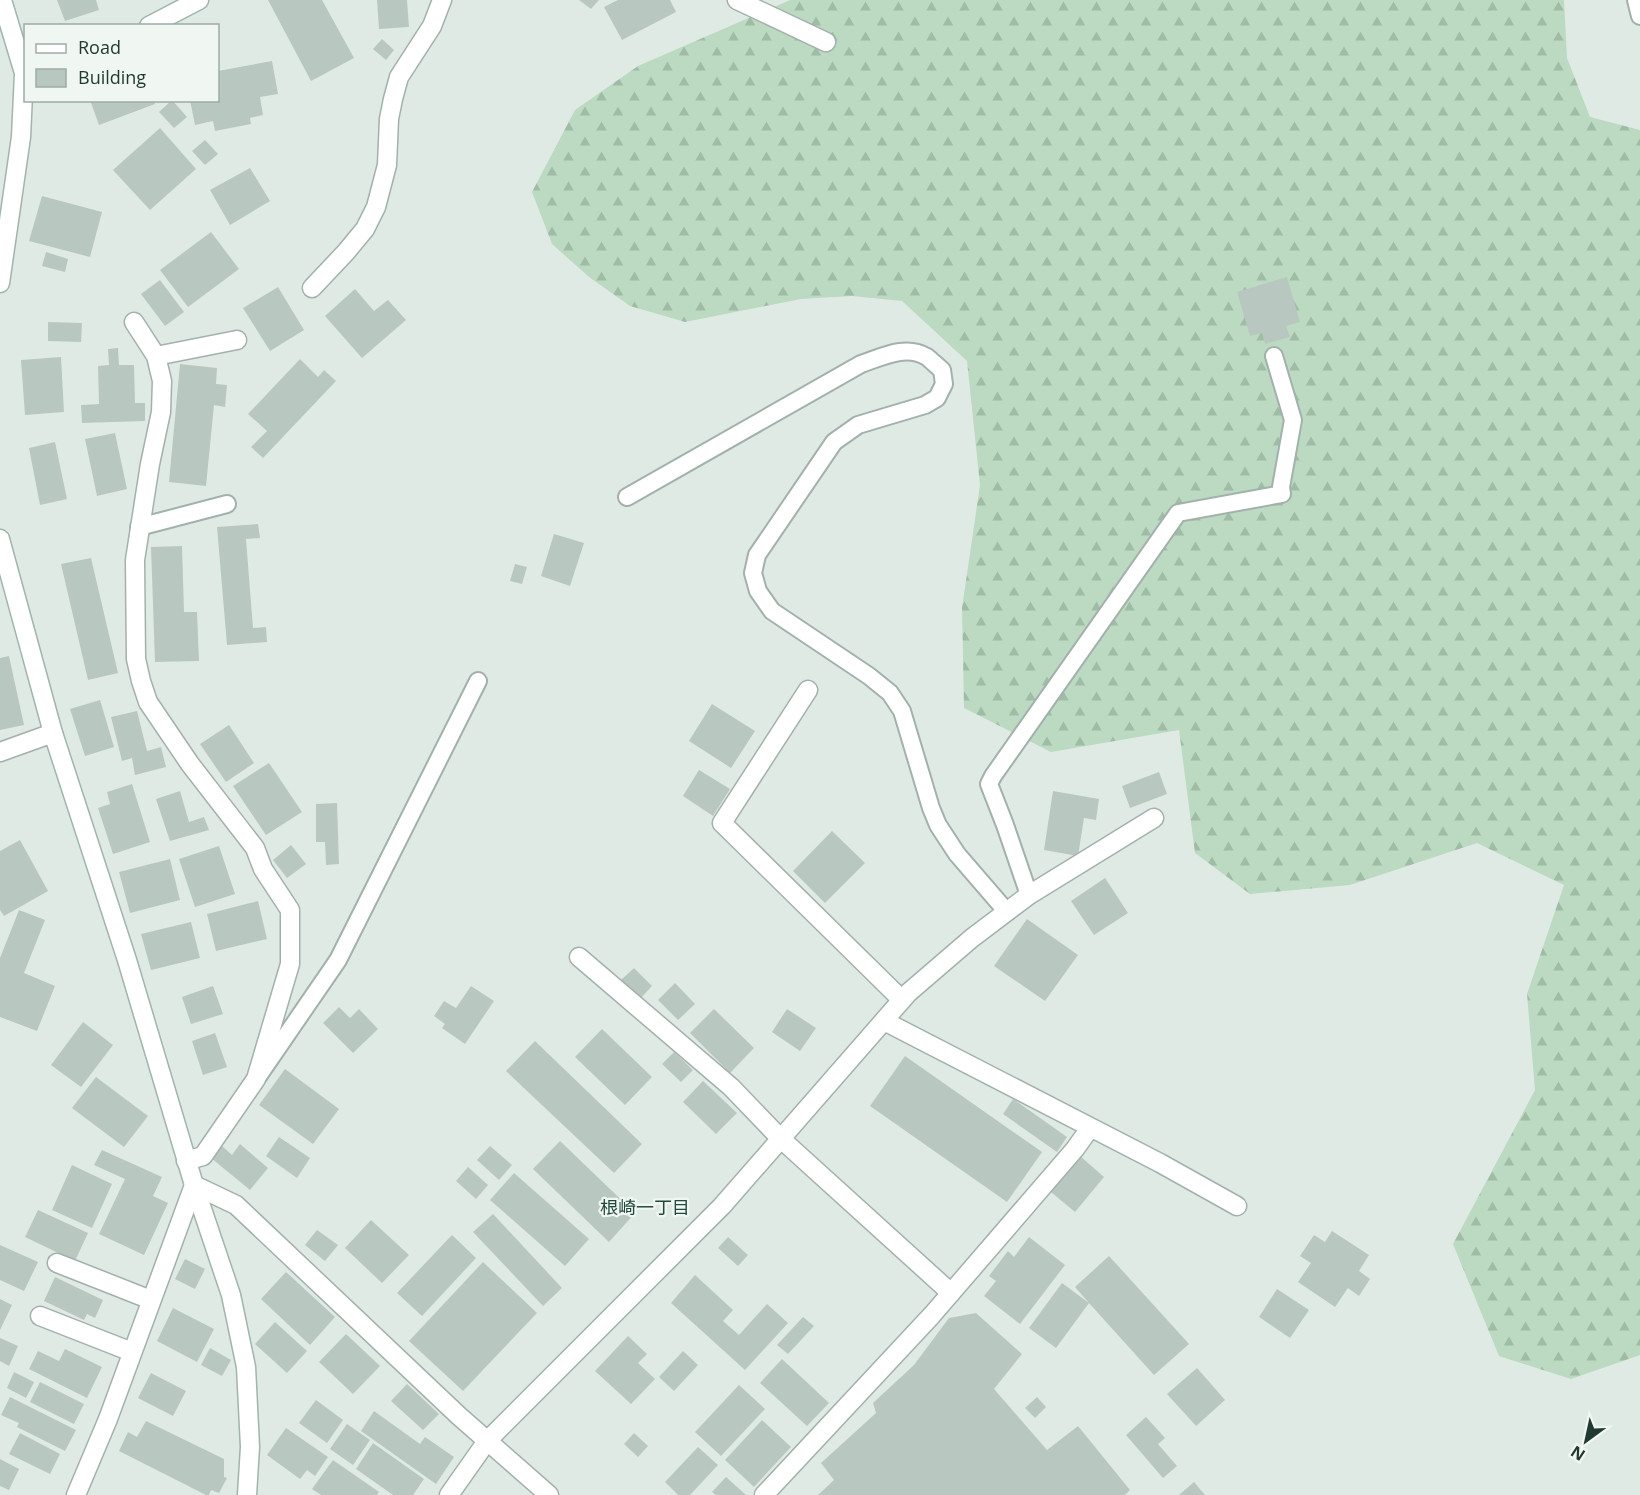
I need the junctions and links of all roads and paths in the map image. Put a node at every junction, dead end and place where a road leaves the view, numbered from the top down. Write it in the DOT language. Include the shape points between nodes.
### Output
graph roads {
  1 [pos="2,0"];
  2 [pos="199,0"];
  3 [pos="442,0"];
  4 [pos="1636,0"];
  5 [pos="743,1"];
  6 [pos="1640,16"];
  7 [pos="153,24"];
  8 [pos="826,42"];
  9 [pos="24,69"];
  10 [pos="24,88"];
  11 [pos="0,283"];
  12 [pos="312,288"];
  13 [pos="134,322"];
  14 [pos="237,340"];
  15 [pos="156,356"];
  16 [pos="1274,356"];
  17 [pos="627,497"];
  18 [pos="227,504"];
  19 [pos="139,527"];
  20 [pos="0,539"];
  21 [pos="5,577"];
  22 [pos="478,681"];
  23 [pos="808,690"];
  24 [pos="53,734"];
  25 [pos="0,752"];
  26 [pos="1154,818"];
  27 [pos="1029,895"];
  28 [pos="1007,912"];
  29 [pos="579,957"];
  30 [pos="902,1000"];
  31 [pos="884,1021"];
  32 [pos="256,1079"];
  33 [pos="1090,1128"];
  34 [pos="780,1138"];
  35 [pos="186,1161"];
  36 [pos="194,1185"];
  37 [pos="1237,1206"];
  38 [pos="57,1263"];
  39 [pos="951,1293"];
  40 [pos="151,1300"];
  41 [pos="40,1316"];
  42 [pos="132,1352"];
  43 [pos="487,1441"];
  44 [pos="76,1495"];
  45 [pos="247,1495"];
  46 [pos="449,1495"];
  47 [pos="549,1495"];
  48 [pos="764,1495"];
  1 -- 9 [label="street"];
  2 -- 7 [label="street"];
  3 -- 12 [label="street" via="432,26 399,77 389,119 387,165 376,207 365,229"];
  4 -- 6 [label="lane"];
  5 -- 8 [label="street"];
  10 -- 11 [label="street"];
  13 -- 15 [label="street"];
  14 -- 15 [label="street"];
  15 -- 19 [label="street" via="162,381 161,412"];
  16 -- 27 [label="lane" via="1293,420 1282,494 1178,513 989,784"];
  17 -- 28 [label="lane" via="861,364 900,351 927,357 942,370 944,384 937,398 858,425 834,442 757,555 753,573 758,591 772,611 890,693 902,711 938,825 957,854"];
  18 -- 19 [label="lane"];
  19 -- 32 [label="street" via="135,560 136,659 148,702 255,848 263,869 290,910 290,964"];
  20 -- 21 [label="street"];
  21 -- 24 [label="street"];
  22 -- 32 [label="lane" via="338,960"];
  23 -- 30 [label="street" via="722,823"];
  24 -- 25 [label="street"];
  24 -- 35 [label="street"];
  26 -- 27 [label="street"];
  27 -- 28 [label="street"];
  28 -- 30 [label="street"];
  29 -- 34 [label="street" via="731,1087"];
  30 -- 31 [label="street"];
  31 -- 33 [label="street"];
  31 -- 34 [label="street"];
  32 -- 35 [label="street" via="203,1156"];
  33 -- 37 [label="street"];
  33 -- 39 [label="street"];
  34 -- 39 [label="street"];
  34 -- 43 [label="street" via="722,1206"];
  35 -- 36 [label="street"];
  36 -- 40 [label="street"];
  36 -- 43 [label="street" via="236,1205"];
  36 -- 45 [label="street" via="231,1295 246,1367 250,1447"];
  38 -- 40 [label="street"];
  39 -- 48 [label="street"];
  40 -- 42 [label="street"];
  41 -- 42 [label="street"];
  42 -- 44 [label="street"];
  43 -- 46 [label="street"];
  43 -- 47 [label="street"];
}
